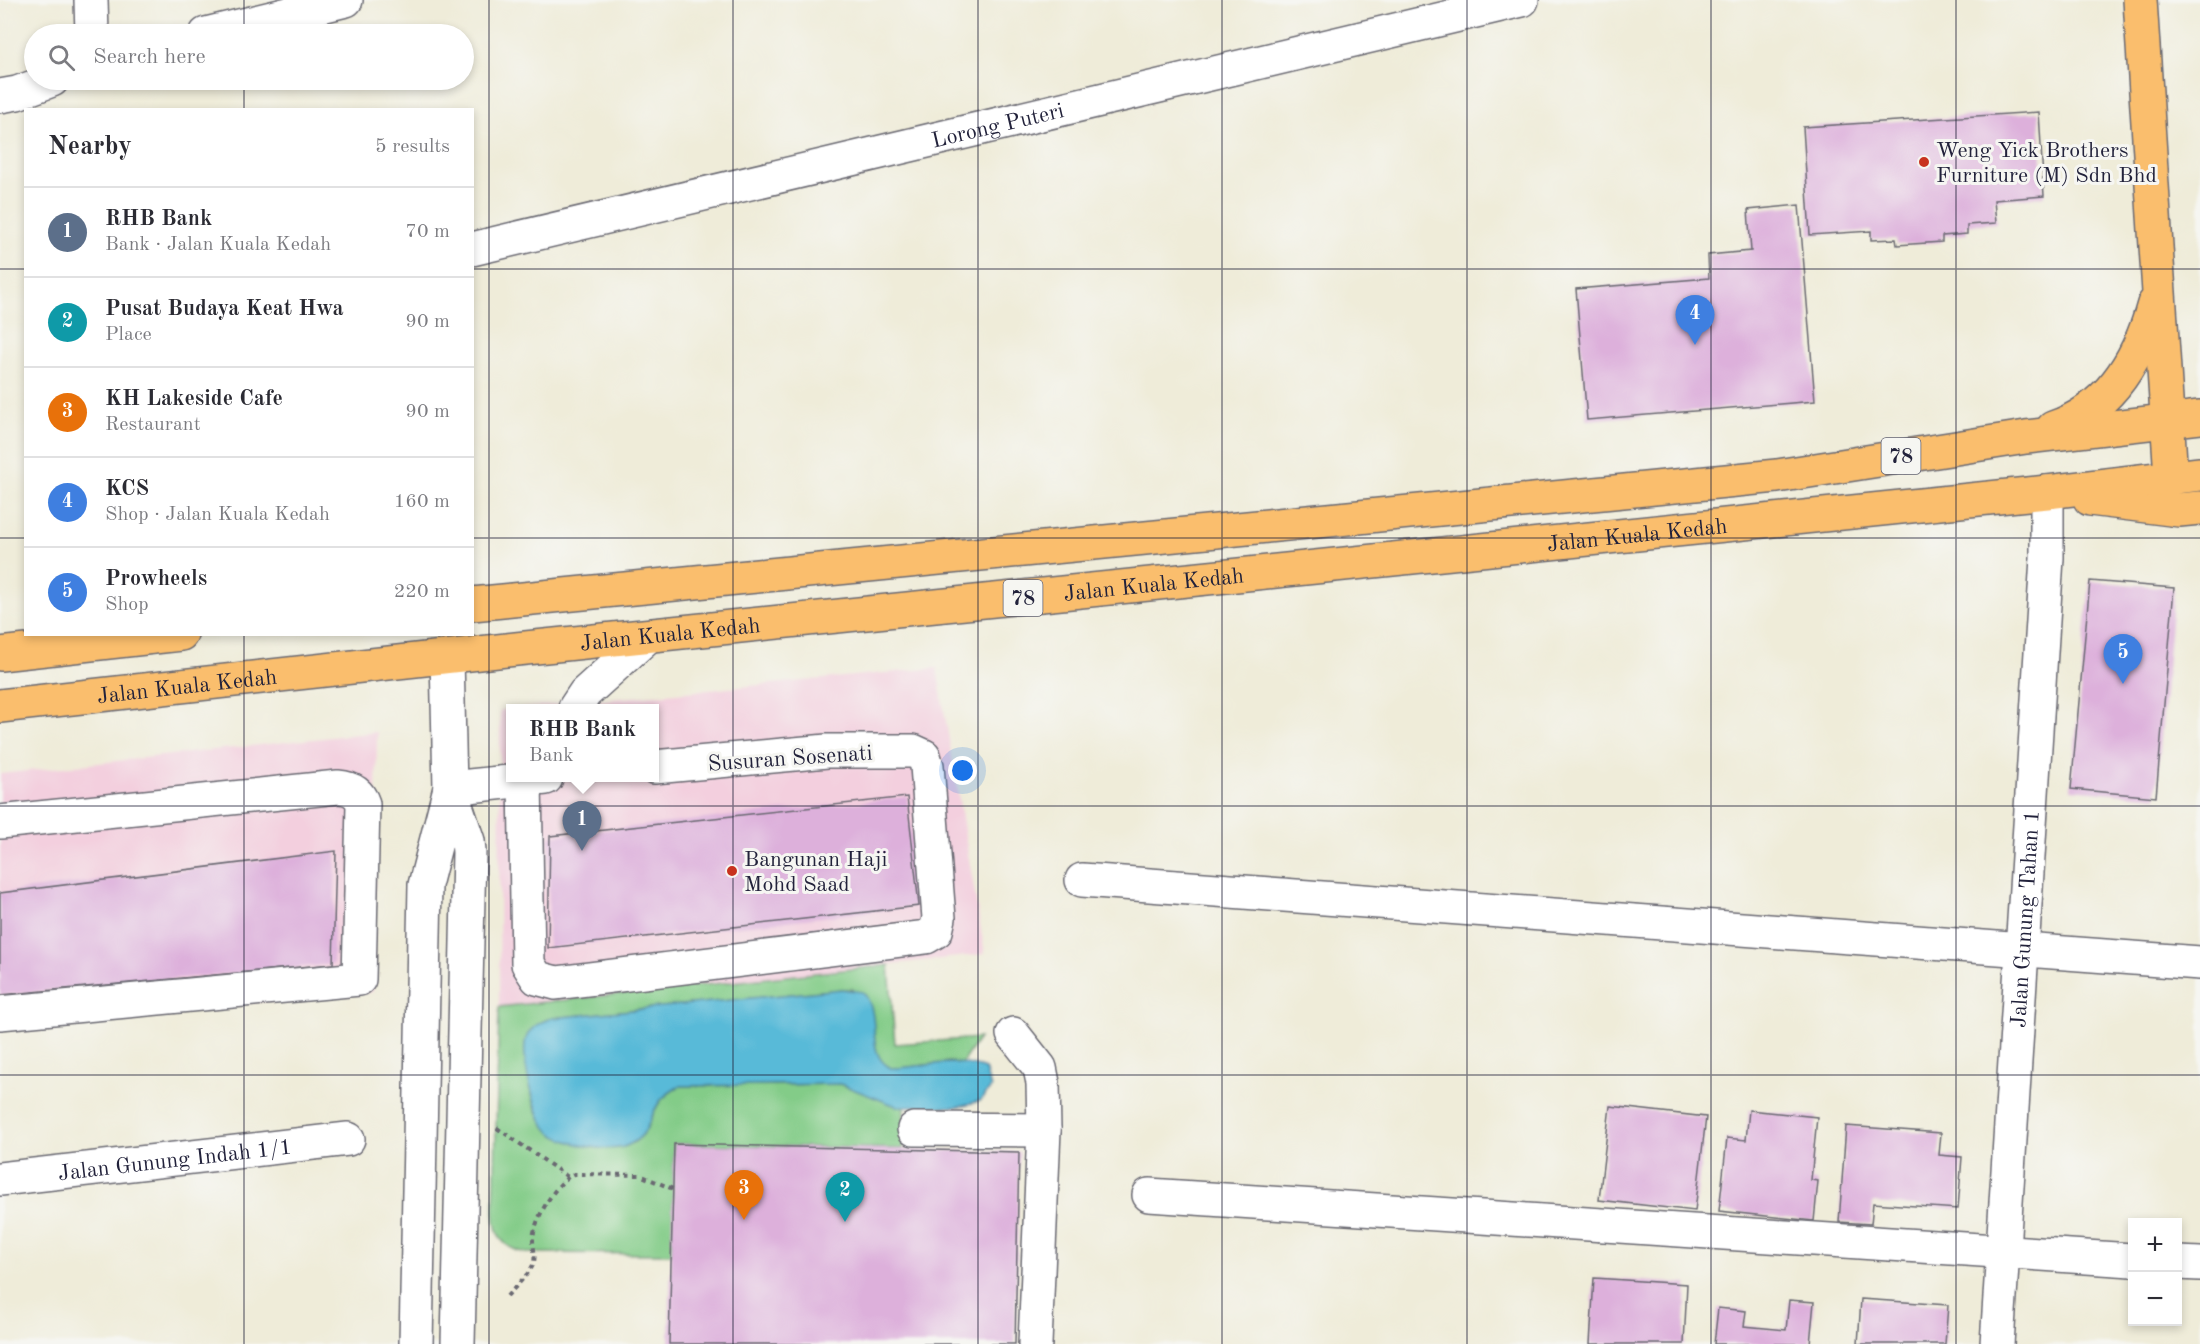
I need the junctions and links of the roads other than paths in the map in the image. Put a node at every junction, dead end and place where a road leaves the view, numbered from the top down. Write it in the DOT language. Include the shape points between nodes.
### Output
graph roads {
  1 [pos="91,0"];
  2 [pos="346,0"];
  3 [pos="1522,0"];
  4 [pos="2140,0"];
  5 [pos="92,24"];
  6 [pos="247,24"];
  7 [pos="25,90"];
  8 [pos="0,96"];
  9 [pos="474,249"];
  10 [pos="2158,286"];
  11 [pos="2200,417"];
  12 [pos="2167,421"];
  13 [pos="2026,437"];
  14 [pos="2186,476"];
  15 [pos="2047,492"];
  16 [pos="2200,508"];
  17 [pos="474,604"];
  18 [pos="163,636"];
  19 [pos="646,637"];
  20 [pos="0,654"];
  21 [pos="447,657"];
  22 [pos="578,704"];
  23 [pos="0,706"];
  24 [pos="659,767"];
  25 [pos="507,782"];
  26 [pos="536,782"];
  27 [pos="450,788"];
  28 [pos="0,822"];
  29 [pos="1082,880"];
  30 [pos="2023,950"];
  31 [pos="2200,963"];
  32 [pos="0,1014"];
  33 [pos="1013,1034"];
  34 [pos="914,1129"];
  35 [pos="1044,1130"];
  36 [pos="348,1139"];
  37 [pos="0,1179"];
  38 [pos="1149,1195"];
  39 [pos="2002,1251"];
  40 [pos="2128,1260"];
  41 [pos="2182,1263"];
  42 [pos="2200,1264"];
  43 [pos="416,1344"];
  44 [pos="458,1344"];
  45 [pos="1035,1344"];
  46 [pos="1997,1344"];
  1 -- 5 [label="street"];
  2 -- 6 [label="street"];
  3 -- 9 [label="street, Lorong Puteri"];
  4 -- 10 [label="main road"];
  7 -- 8 [label="street"];
  10 -- 12 [label="main road"];
  10 -- 13 [label="main road" via="2147,328 2130,367 2102,400 2066,424"];
  11 -- 12 [label="main road, Jalan Kuala Kedah / 78"];
  12 -- 13 [label="main road, Jalan Kuala Kedah / 78"];
  12 -- 14 [label="main road"];
  13 -- 17 [label="main road, Jalan Kuala Kedah / 78" via="1777,476"];
  14 -- 15 [label="main road, Jalan Kuala Kedah / 78"];
  15 -- 16 [label="main road" via="2179,510"];
  15 -- 19 [label="main road, Jalan Kuala Kedah / 78"];
  15 -- 30 [label="street, Jalan Gunung Tahan 1" via="2047,558"];
  18 -- 20 [label="main road"];
  19 -- 21 [label="main road, Jalan Kuala Kedah / 78"];
  19 -- 22 [label="street"];
  21 -- 23 [label="main road, Jalan Kuala Kedah / 78"];
  21 -- 27 [label="street"];
  24 -- 26 [label="street, Susuran Sosenati" via="826,751 913,751 924,756 939,918 936,931 926,937 556,983 537,978 528,964"];
  25 -- 27 [label="street"];
  27 -- 43 [label="street" via="425,885"];
  27 -- 44 [label="street" via="469,852"];
  28 -- 32 [label="street" via="338,787 355,791 363,804 359,979"];
  29 -- 30 [label="street"];
  30 -- 31 [label="street"];
  30 -- 39 [label="street, Jalan Gunung Tahan 1"];
  33 -- 35 [label="street" via="1040,1068"];
  34 -- 35 [label="street"];
  35 -- 45 [label="street"];
  36 -- 37 [label="street, Jalan Gunung Indah 1/1"];
  38 -- 39 [label="street"];
  39 -- 40 [label="street"];
  39 -- 46 [label="street, Jalan Gunung Tahan 1"];
  41 -- 42 [label="street"];
}
